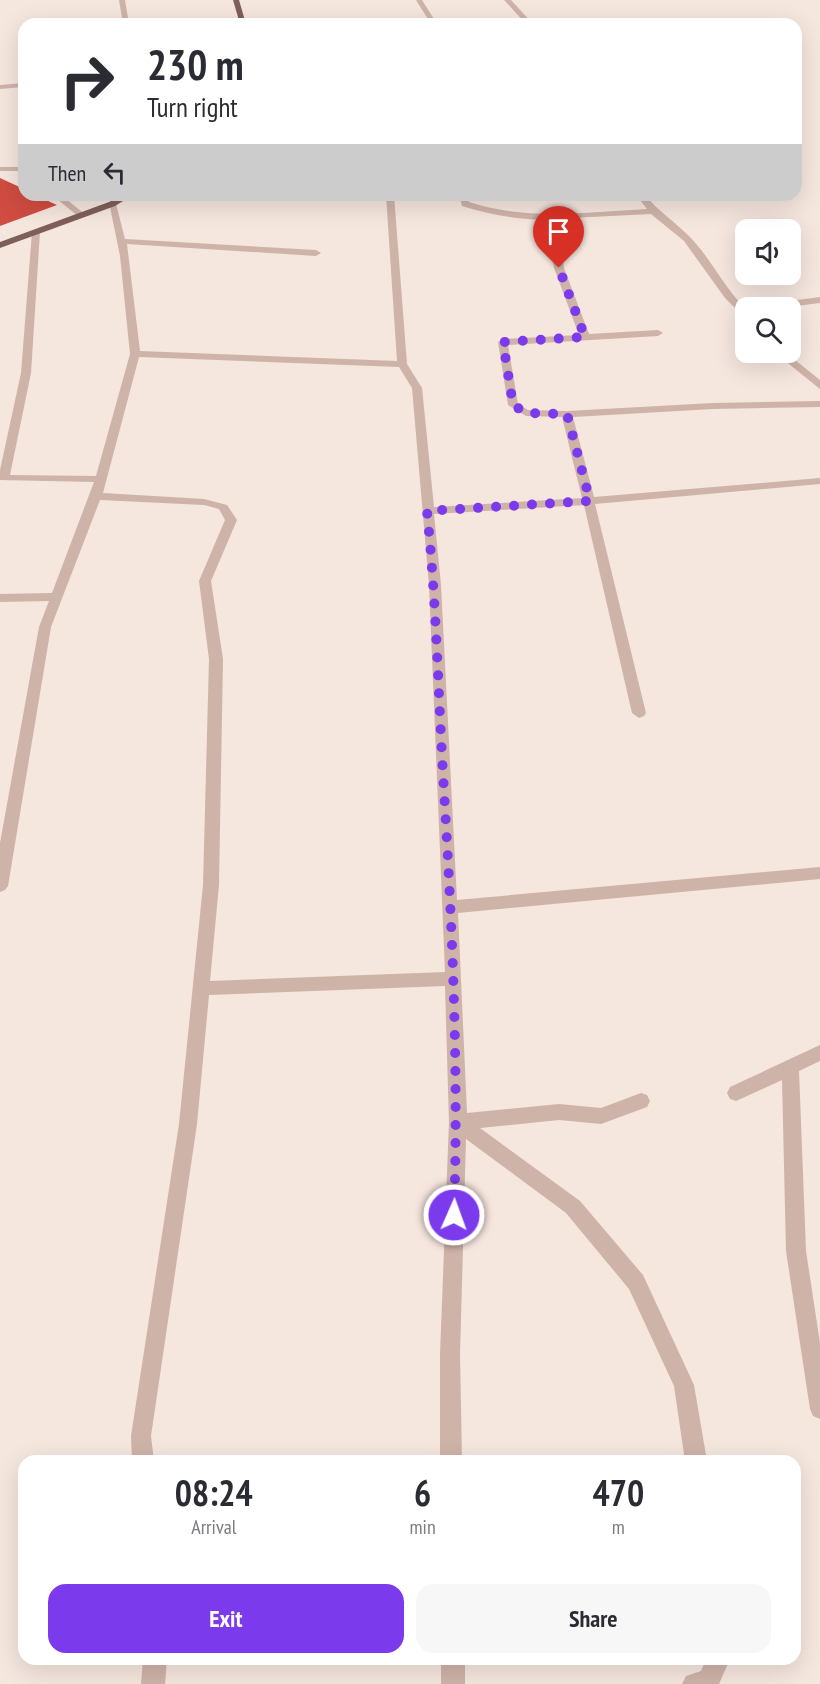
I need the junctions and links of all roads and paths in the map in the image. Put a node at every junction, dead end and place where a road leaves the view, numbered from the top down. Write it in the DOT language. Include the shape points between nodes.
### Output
graph roads {
  1 [pos="122,0"];
  2 [pos="236,0"];
  3 [pos="419,0"];
  4 [pos="507,0"];
  5 [pos="125,18"];
  6 [pos="241,18"];
  7 [pos="430,18"];
  8 [pos="524,18"];
  9 [pos="18,86"];
  10 [pos="0,87"];
  11 [pos="0,169"];
  12 [pos="18,169"];
  13 [pos="64,201"];
  14 [pos="118,201"];
  15 [pos="390,201"];
  16 [pos="464,201"];
  17 [pos="645,201"];
  18 [pos="112,204"];
  19 [pos="653,210"];
  20 [pos="82,215"];
  21 [pos="545,217"];
  22 [pos="36,232"];
  23 [pos="121,240"];
  24 [pos="0,245"];
  25 [pos="316,253"];
  26 [pos="820,300"];
  27 [pos="735,301"];
  28 [pos="801,302"];
  29 [pos="658,333"];
  30 [pos="585,337"];
  31 [pos="135,354"];
  32 [pos="788,363"];
  33 [pos="402,364"];
  34 [pos="820,386"];
  35 [pos="820,404"];
  36 [pos="567,414"];
  37 [pos="819,478"];
  38 [pos="101,479"];
  39 [pos="96,496"];
  40 [pos="590,501"];
  41 [pos="427,511"];
  42 [pos="57,597"];
  43 [pos="0,598"];
  44 [pos="639,712"];
  45 [pos="820,873"];
  46 [pos="0,886"];
  47 [pos="451,907"];
  48 [pos="453,979"];
  49 [pos="201,988"];
  50 [pos="820,1053"];
  51 [pos="790,1066"];
  52 [pos="736,1094"];
  53 [pos="641,1101"];
  54 [pos="458,1122"];
  55 [pos="820,1409"];
  56 [pos="143,1455"];
  57 [pos="451,1455"];
  58 [pos="695,1455"];
  59 [pos="155,1665"];
  60 [pos="453,1665"];
  61 [pos="715,1665"];
  62 [pos="153,1684"];
  63 [pos="453,1684"];
  64 [pos="694,1684"];
  1 -- 5 [label="street"];
  2 -- 6 [label="main road"];
  3 -- 7 [label="street"];
  4 -- 8 [label="street"];
  9 -- 10 [label="street"];
  11 -- 12 [label="street"];
  13 -- 20 [label="street"];
  14 -- 18 [label="main road"];
  15 -- 33 [label="street"];
  16 -- 21 [label="street" via="489,212"];
  17 -- 19 [label="street"];
  18 -- 20 [label="main road"];
  18 -- 23 [label="street"];
  19 -- 21 [label="street"];
  19 -- 27 [label="street" via="687,239"];
  20 -- 22 [label="main road"];
  21 -- 30 [label="street"];
  22 -- 24 [label="main road"];
  22 -- 38 [label="street" via="26,373 4,478"];
  23 -- 25 [label="street"];
  23 -- 31 [label="street"];
  26 -- 28 [label="street"];
  29 -- 30 [label="street"];
  30 -- 36 [label="street" via="503,342 513,405 526,413"];
  31 -- 33 [label="street"];
  31 -- 38 [label="street"];
  32 -- 34 [label="street"];
  33 -- 41 [label="street" via="417,388"];
  35 -- 36 [label="street"];
  36 -- 40 [label="street"];
  37 -- 40 [label="street"];
  38 -- 39 [label="street"];
  39 -- 42 [label="street"];
  39 -- 49 [label="street" via="204,502 223,507 231,520 205,580 216,660 211,885"];
  40 -- 41 [label="street"];
  40 -- 44 [label="street"];
  41 -- 47 [label="street" via="435,585"];
  42 -- 43 [label="street"];
  42 -- 46 [label="street" via="45,627"];
  45 -- 47 [label="street"];
  47 -- 48 [label="street"];
  48 -- 49 [label="street"];
  48 -- 54 [label="street"];
  49 -- 56 [label="street" via="188,1124 141,1436"];
  50 -- 51 [label="street"];
  51 -- 52 [label="street"];
  51 -- 55 [label="street" via="796,1251"];
  53 -- 54 [label="street" via="601,1116 559,1112"];
  54 -- 57 [label="street" via="450,1354"];
  54 -- 58 [label="street" via="573,1207 636,1282 684,1385"];
  59 -- 62 [label="street"];
  60 -- 63 [label="street"];
  61 -- 64 [label="street" via="708,1681"];
}
